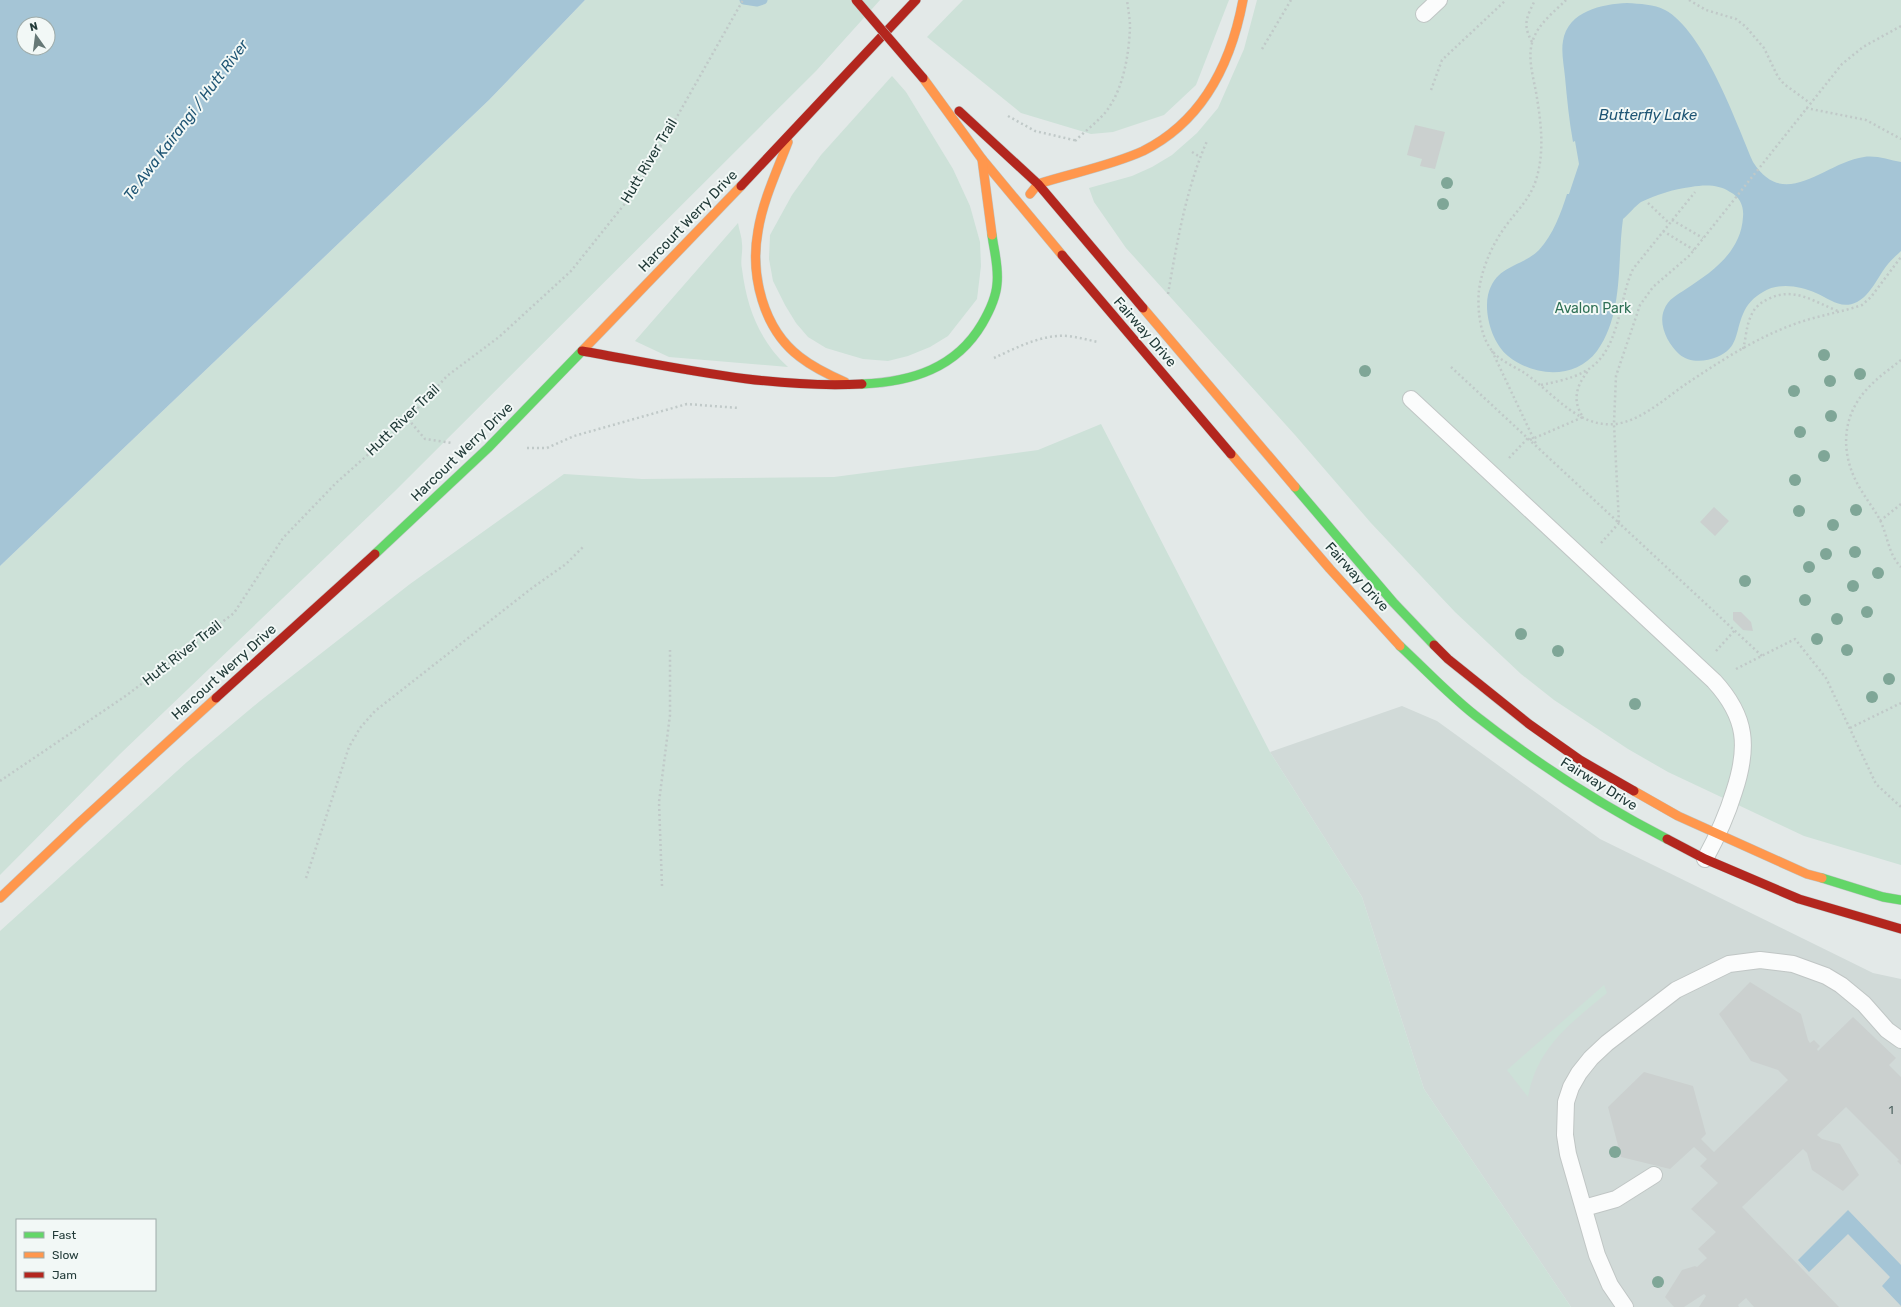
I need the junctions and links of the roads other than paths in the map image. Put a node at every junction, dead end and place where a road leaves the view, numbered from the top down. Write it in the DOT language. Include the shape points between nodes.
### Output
graph roads {
  1 [pos="856,0"];
  2 [pos="916,0"];
  3 [pos="1243,0"];
  4 [pos="1439,0"];
  5 [pos="1424,14"];
  6 [pos="923,78"];
  7 [pos="791,134"];
  8 [pos="982,159"];
  9 [pos="1038,184"];
  10 [pos="1029,215"];
  11 [pos="582,351"];
  12 [pos="852,385"];
  13 [pos="1411,399"];
  14 [pos="1719,834"];
  15 [pos="1705,859"];
  16 [pos="0,898"];
  17 [pos="1901,900"];
  18 [pos="1901,929"];
  19 [pos="1901,1040"];
  20 [pos="1654,1176"];
  21 [pos="1584,1208"];
  22 [pos="1625,1307"];
  1 -- 6 [label="main road, Fairway Drive, bridge"];
  2 -- 7 [label="main road, Harcourt Werry Drive"];
  3 -- 9 [label="main road" via="1226,63 1215,85 1186,122 1169,136 1142,150"];
  4 -- 5 [label="lane"];
  6 -- 8 [label="main road, Fairway Drive"];
  6 -- 9 [label="main road, Fairway Drive"];
  7 -- 11 [label="main road, Harcourt Werry Drive"];
  7 -- 12 [label="main road" via="762,212 756,243 757,272 762,300 772,327 787,346 806,363 826,375"];
  8 -- 10 [label="main road, Fairway Drive"];
  8 -- 12 [label="main road" via="997,285 990,308 978,331 958,354 926,373 902,381"];
  9 -- 10 [label="main road" via="1030,192"];
  9 -- 14 [label="main road, Fairway Drive" via="1392,602 1448,659 1529,724 1580,760 1678,816"];
  10 -- 15 [label="main road, Fairway Drive" via="1126,332 1399,645 1475,714 1562,779 1622,816"];
  11 -- 12 [label="main road" via="768,383"];
  11 -- 16 [label="main road, Harcourt Werry Drive" via="488,448 410,522"];
  13 -- 14 [label="lane" via="1720,688 1739,720 1744,742 1744,757"];
  14 -- 15 [label="lane"];
  14 -- 17 [label="main road, Fairway Drive" via="1807,874"];
  15 -- 18 [label="main road, Fairway Drive" via="1799,899"];
  19 -- 21 [label="lane" via="1887,1030 1864,1004 1841,985 1826,976 1793,964 1745,961 1729,964 1698,978 1666,997 1607,1043 1591,1058 1571,1087 1565,1108 1565,1135"];
  20 -- 21 [label="lane" via="1616,1199"];
  21 -- 22 [label="lane" via="1603,1269"];
}
